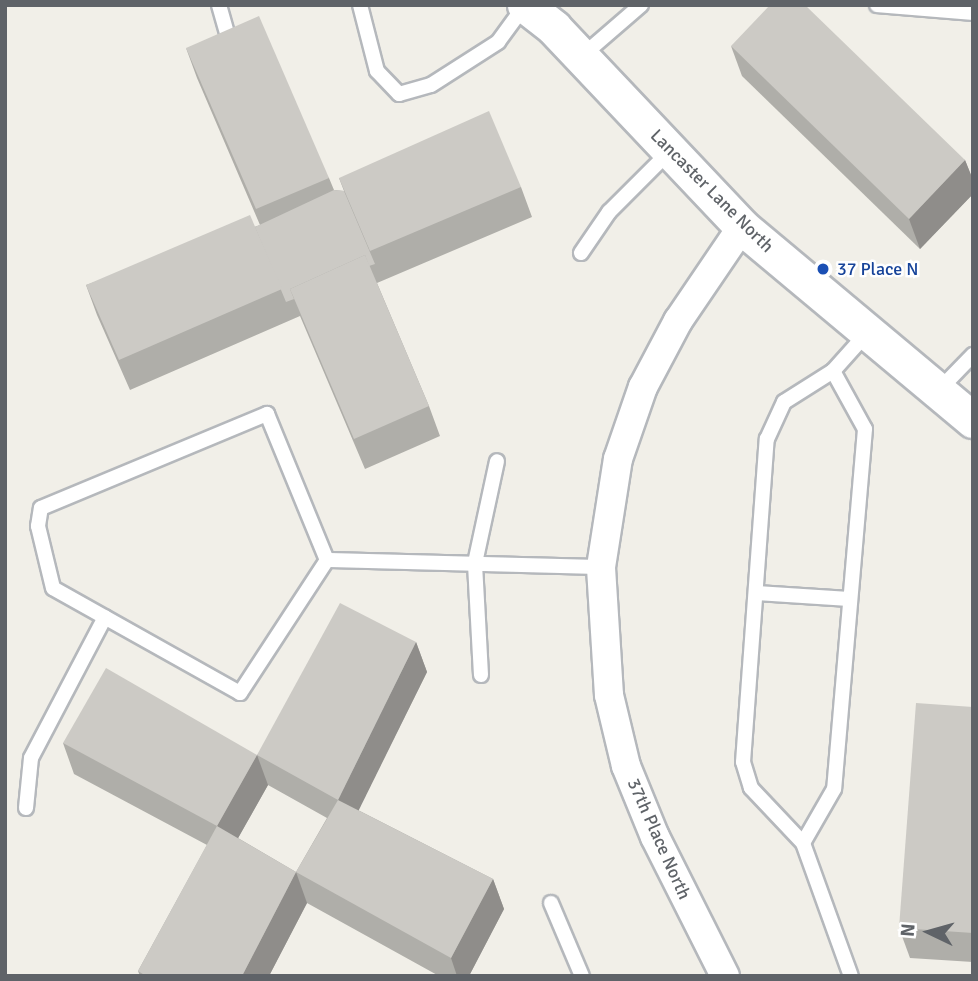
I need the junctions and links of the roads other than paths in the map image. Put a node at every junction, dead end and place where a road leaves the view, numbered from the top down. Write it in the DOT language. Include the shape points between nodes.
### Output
graph roads {
  1 [pos="219,5"];
  2 [pos="360,5"];
  3 [pos="525,5"];
  4 [pos="641,5"];
  5 [pos="877,5"];
  6 [pos="973,13"];
  7 [pos="581,57"];
  8 [pos="236,61"];
  9 [pos="670,151"];
  10 [pos="742,227"];
  11 [pos="581,253"];
  12 [pos="867,333"];
  13 [pos="973,355"];
  14 [pos="833,371"];
  15 [pos="937,392"];
  16 [pos="973,420"];
  17 [pos="497,461"];
  18 [pos="327,560"];
  19 [pos="475,563"];
  20 [pos="601,566"];
  21 [pos="756,593"];
  22 [pos="850,599"];
  23 [pos="105,617"];
  24 [pos="481,675"];
  25 [pos="26,808"];
  26 [pos="803,843"];
  27 [pos="551,902"];
  28 [pos="582,976"];
  29 [pos="725,976"];
  30 [pos="851,976"];
  1 -- 8 [label="lane"];
  2 -- 3 [label="lane" via="377,71 399,94 431,85 498,42"];
  3 -- 7 [label="street, Lancaster Lane North"];
  4 -- 7 [label="lane"];
  5 -- 6 [label="lane"];
  7 -- 9 [label="street, Lancaster Lane North"];
  9 -- 10 [label="street, Lancaster Lane North"];
  9 -- 11 [label="lane" via="609,212"];
  10 -- 12 [label="street, Lancaster Lane North"];
  10 -- 20 [label="street, 37th Place North" via="678,321 643,387 618,459"];
  12 -- 14 [label="lane"];
  12 -- 15 [label="street, Lancaster Lane North"];
  13 -- 15 [label="lane"];
  14 -- 21 [label="lane" via="783,402 767,439"];
  14 -- 22 [label="lane" via="865,429"];
  15 -- 16 [label="street, Lancaster Lane North"];
  17 -- 19 [label="lane"];
  18 -- 19 [label="lane"];
  18 -- 23 [label="lane" via="240,693"];
  18 -- 23 [label="lane" via="267,415 41,508 38,526 53,588"];
  19 -- 20 [label="lane"];
  19 -- 24 [label="lane"];
  20 -- 29 [label="street, 37th Place North" via="609,695 626,765 655,837"];
  21 -- 22 [label="lane"];
  21 -- 26 [label="lane" via="743,762 751,788"];
  22 -- 26 [label="lane" via="834,789"];
  23 -- 25 [label="lane" via="31,758"];
  26 -- 30 [label="lane"];
  27 -- 28 [label="lane"];
}
